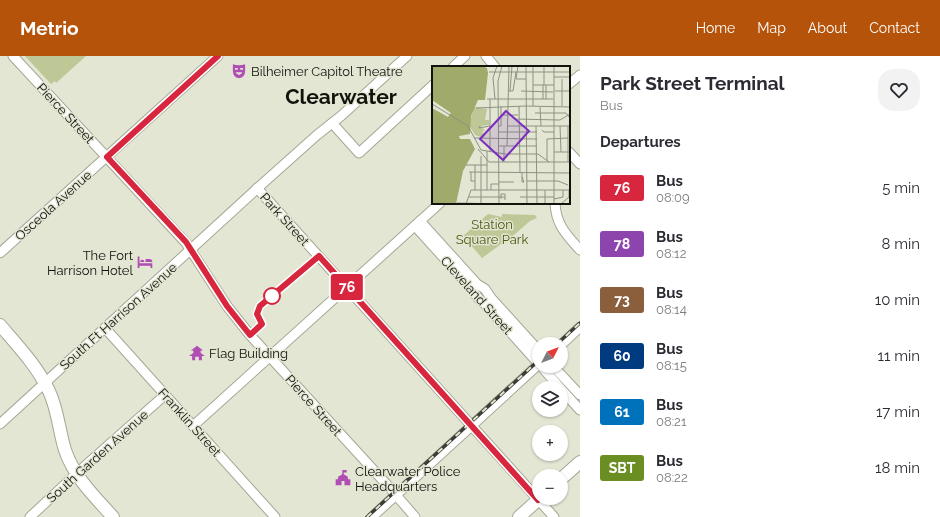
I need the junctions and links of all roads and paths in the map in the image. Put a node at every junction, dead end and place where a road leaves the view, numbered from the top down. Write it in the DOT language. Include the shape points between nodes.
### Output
graph roads {
  1 [pos="13,56"];
  2 [pos="218,56"];
  3 [pos="465,56"];
  4 [pos="486,56"];
  5 [pos="405,57"];
  6 [pos="454,66"];
  7 [pos="495,66"];
  8 [pos="580,74"];
  9 [pos="570,83"];
  10 [pos="432,87"];
  11 [pos="329,125"];
  12 [pos="570,153"];
  13 [pos="107,157"];
  14 [pos="580,164"];
  15 [pos="257,188"];
  16 [pos="439,204"];
  17 [pos="555,204"];
  18 [pos="418,223"];
  19 [pos="191,249"];
  20 [pos="580,250"];
  21 [pos="0,253"];
  22 [pos="347,287"];
  23 [pos="0,325"];
  24 [pos="580,327"];
  25 [pos="105,328"];
  26 [pos="568,338"];
  27 [pos="532,343"];
  28 [pos="270,356"];
  29 [pos="532,356"];
  30 [pos="532,372"];
  31 [pos="547,373"];
  32 [pos="560,373"];
  33 [pos="555,381"];
  34 [pos="45,383"];
  35 [pos="165,395"];
  36 [pos="580,395"];
  37 [pos="568,396"];
  38 [pos="580,410"];
  39 [pos="0,424"];
  40 [pos="472,425"];
  41 [pos="193,426"];
  42 [pos="580,462"];
  43 [pos="568,473"];
  44 [pos="77,474"];
  45 [pos="532,491"];
  46 [pos="395,496"];
  47 [pos="532,505"];
  48 [pos="544,505"];
  49 [pos="30,517"];
  50 [pos="113,517"];
  51 [pos="275,517"];
  52 [pos="372,517"];
  53 [pos="415,517"];
  54 [pos="519,517"];
  55 [pos="554,517"];
  1 -- 13 [label="street, Pierce Street"];
  2 -- 13 [label="street, Osceola Avenue"];
  3 -- 6 [label="street"];
  4 -- 7 [label="street"];
  5 -- 11 [label="street, South Ft Harrison Avenue"];
  8 -- 9 [label="street"];
  10 -- 11 [label="street" via="359,153"];
  11 -- 15 [label="street, South Ft Harrison Avenue"];
  12 -- 14 [label="street"];
  13 -- 19 [label="street, Pierce Street"];
  13 -- 21 [label="street, Osceola Avenue"];
  15 -- 19 [label="street, South Ft Harrison Avenue"];
  15 -- 22 [label="street, Park Street"];
  16 -- 18 [label="street"];
  17 -- 20 [label="street" via="555,215 564,232"];
  18 -- 22 [label="street"];
  18 -- 27 [label="street, Cleveland Street" via="484,289"];
  18 -- 29 [label="street, Cleveland Street" via="478,298"];
  19 -- 25 [label="street, South Ft Harrison Avenue"];
  19 -- 28 [label="street, Pierce Street" via="227,306"];
  22 -- 28 [label="street"];
  22 -- 40 [label="street, Park Street"];
  23 -- 34 [label="main road"];
  24 -- 26 [label="street"];
  25 -- 34 [label="street, South Ft Harrison Avenue"];
  25 -- 35 [label="street, Franklin Street"];
  28 -- 41 [label="street"];
  28 -- 46 [label="street, Pierce Street"];
  30 -- 40 [label="street"];
  31 -- 33 [label="street, Cleveland Street"];
  32 -- 36 [label="street"];
  34 -- 39 [label="street, South Ft Harrison Avenue"];
  34 -- 44 [label="main road" via="56,408 65,450"];
  35 -- 41 [label="street, Franklin Street"];
  35 -- 44 [label="street, South Garden Avenue"];
  37 -- 38 [label="street, Cleveland Street"];
  40 -- 45 [label="street, Park Street"];
  40 -- 46 [label="street"];
  41 -- 51 [label="street, Franklin Street"];
  42 -- 43 [label="main road"];
  44 -- 49 [label="street, South Garden Avenue"];
  44 -- 50 [label="main road"];
  46 -- 52 [label="street"];
  46 -- 53 [label="street, Pierce Street"];
  47 -- 54 [label="main road"];
  48 -- 55 [label="street, Park Street"];
}
